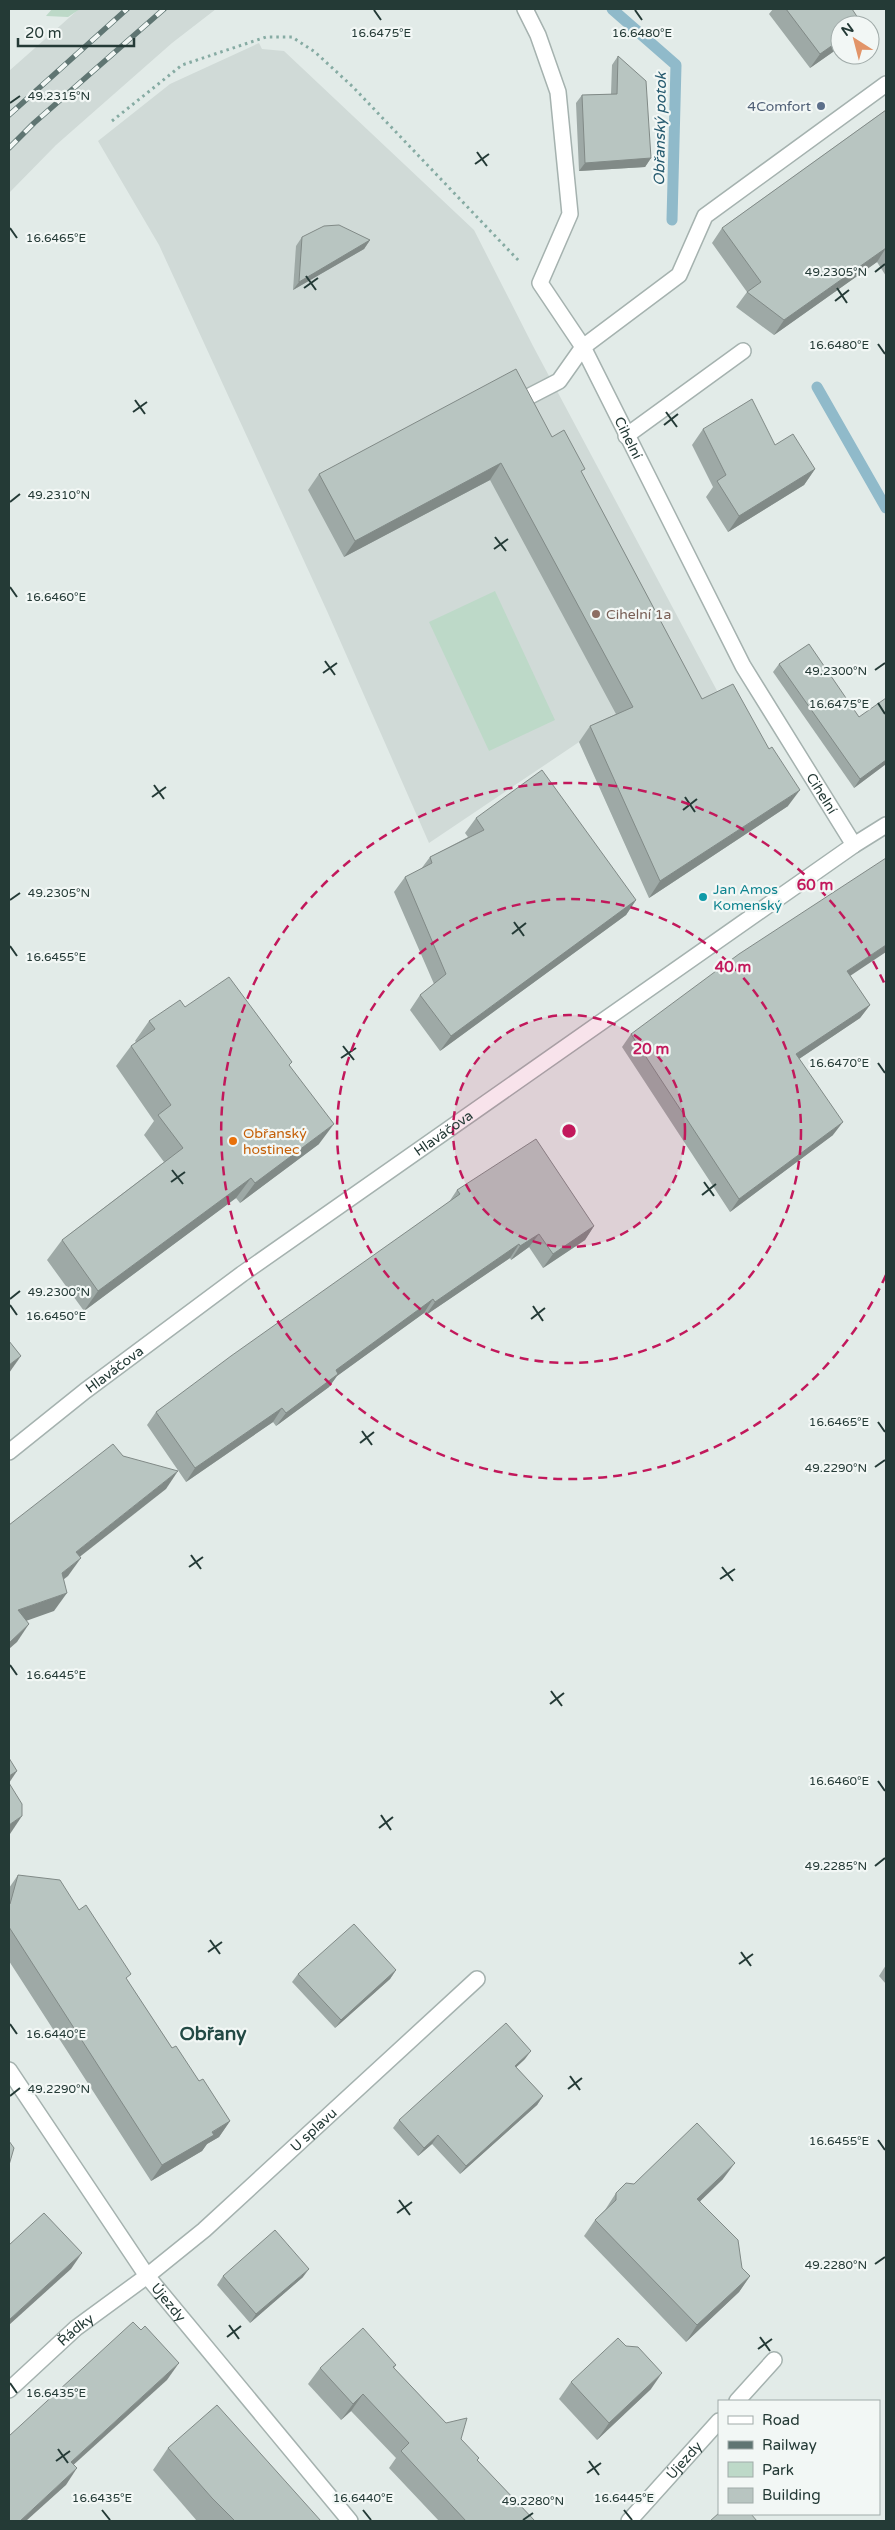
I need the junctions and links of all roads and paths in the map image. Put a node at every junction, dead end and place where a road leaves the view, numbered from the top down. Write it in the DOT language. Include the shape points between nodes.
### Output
graph roads {
  1 [pos="525,9"];
  2 [pos="886,84"];
  3 [pos="112,122"];
  4 [pos="540,283"];
  5 [pos="583,347"];
  6 [pos="743,351"];
  7 [pos="528,397"];
  8 [pos="626,436"];
  9 [pos="886,825"];
  10 [pos="854,845"];
  11 [pos="9,1452"];
  12 [pos="476,1979"];
  13 [pos="9,2070"];
  14 [pos="147,2276"];
  15 [pos="774,2360"];
  16 [pos="9,2390"];
  17 [pos="738,2400"];
  18 [pos="718,2423"];
  19 [pos="350,2521"];
  20 [pos="629,2521"];
  1 -- 4 [label="street" via="558,92 570,214"];
  2 -- 5 [label="street" via="705,216 679,275"];
  3 -- 4 [label="path" via="182,66 266,37 292,37 315,52 353,88"];
  4 -- 5 [label="street, Cihelní"];
  5 -- 7 [label="street" via="560,380"];
  5 -- 8 [label="street, Cihelní"];
  6 -- 8 [label="street"];
  8 -- 10 [label="street, Cihelní" via="743,666"];
  9 -- 10 [label="street, Hlaváčova"];
  10 -- 11 [label="street, Hlaváčova" via="242,1274"];
  12 -- 14 [label="street, U splavu" via="204,2230"];
  13 -- 14 [label="street, Újezdy"];
  14 -- 16 [label="street, Řádky" via="76,2328"];
  14 -- 19 [label="street, Újezdy"];
  15 -- 17 [label="street"];
  18 -- 20 [label="street, Újezdy"];
}
